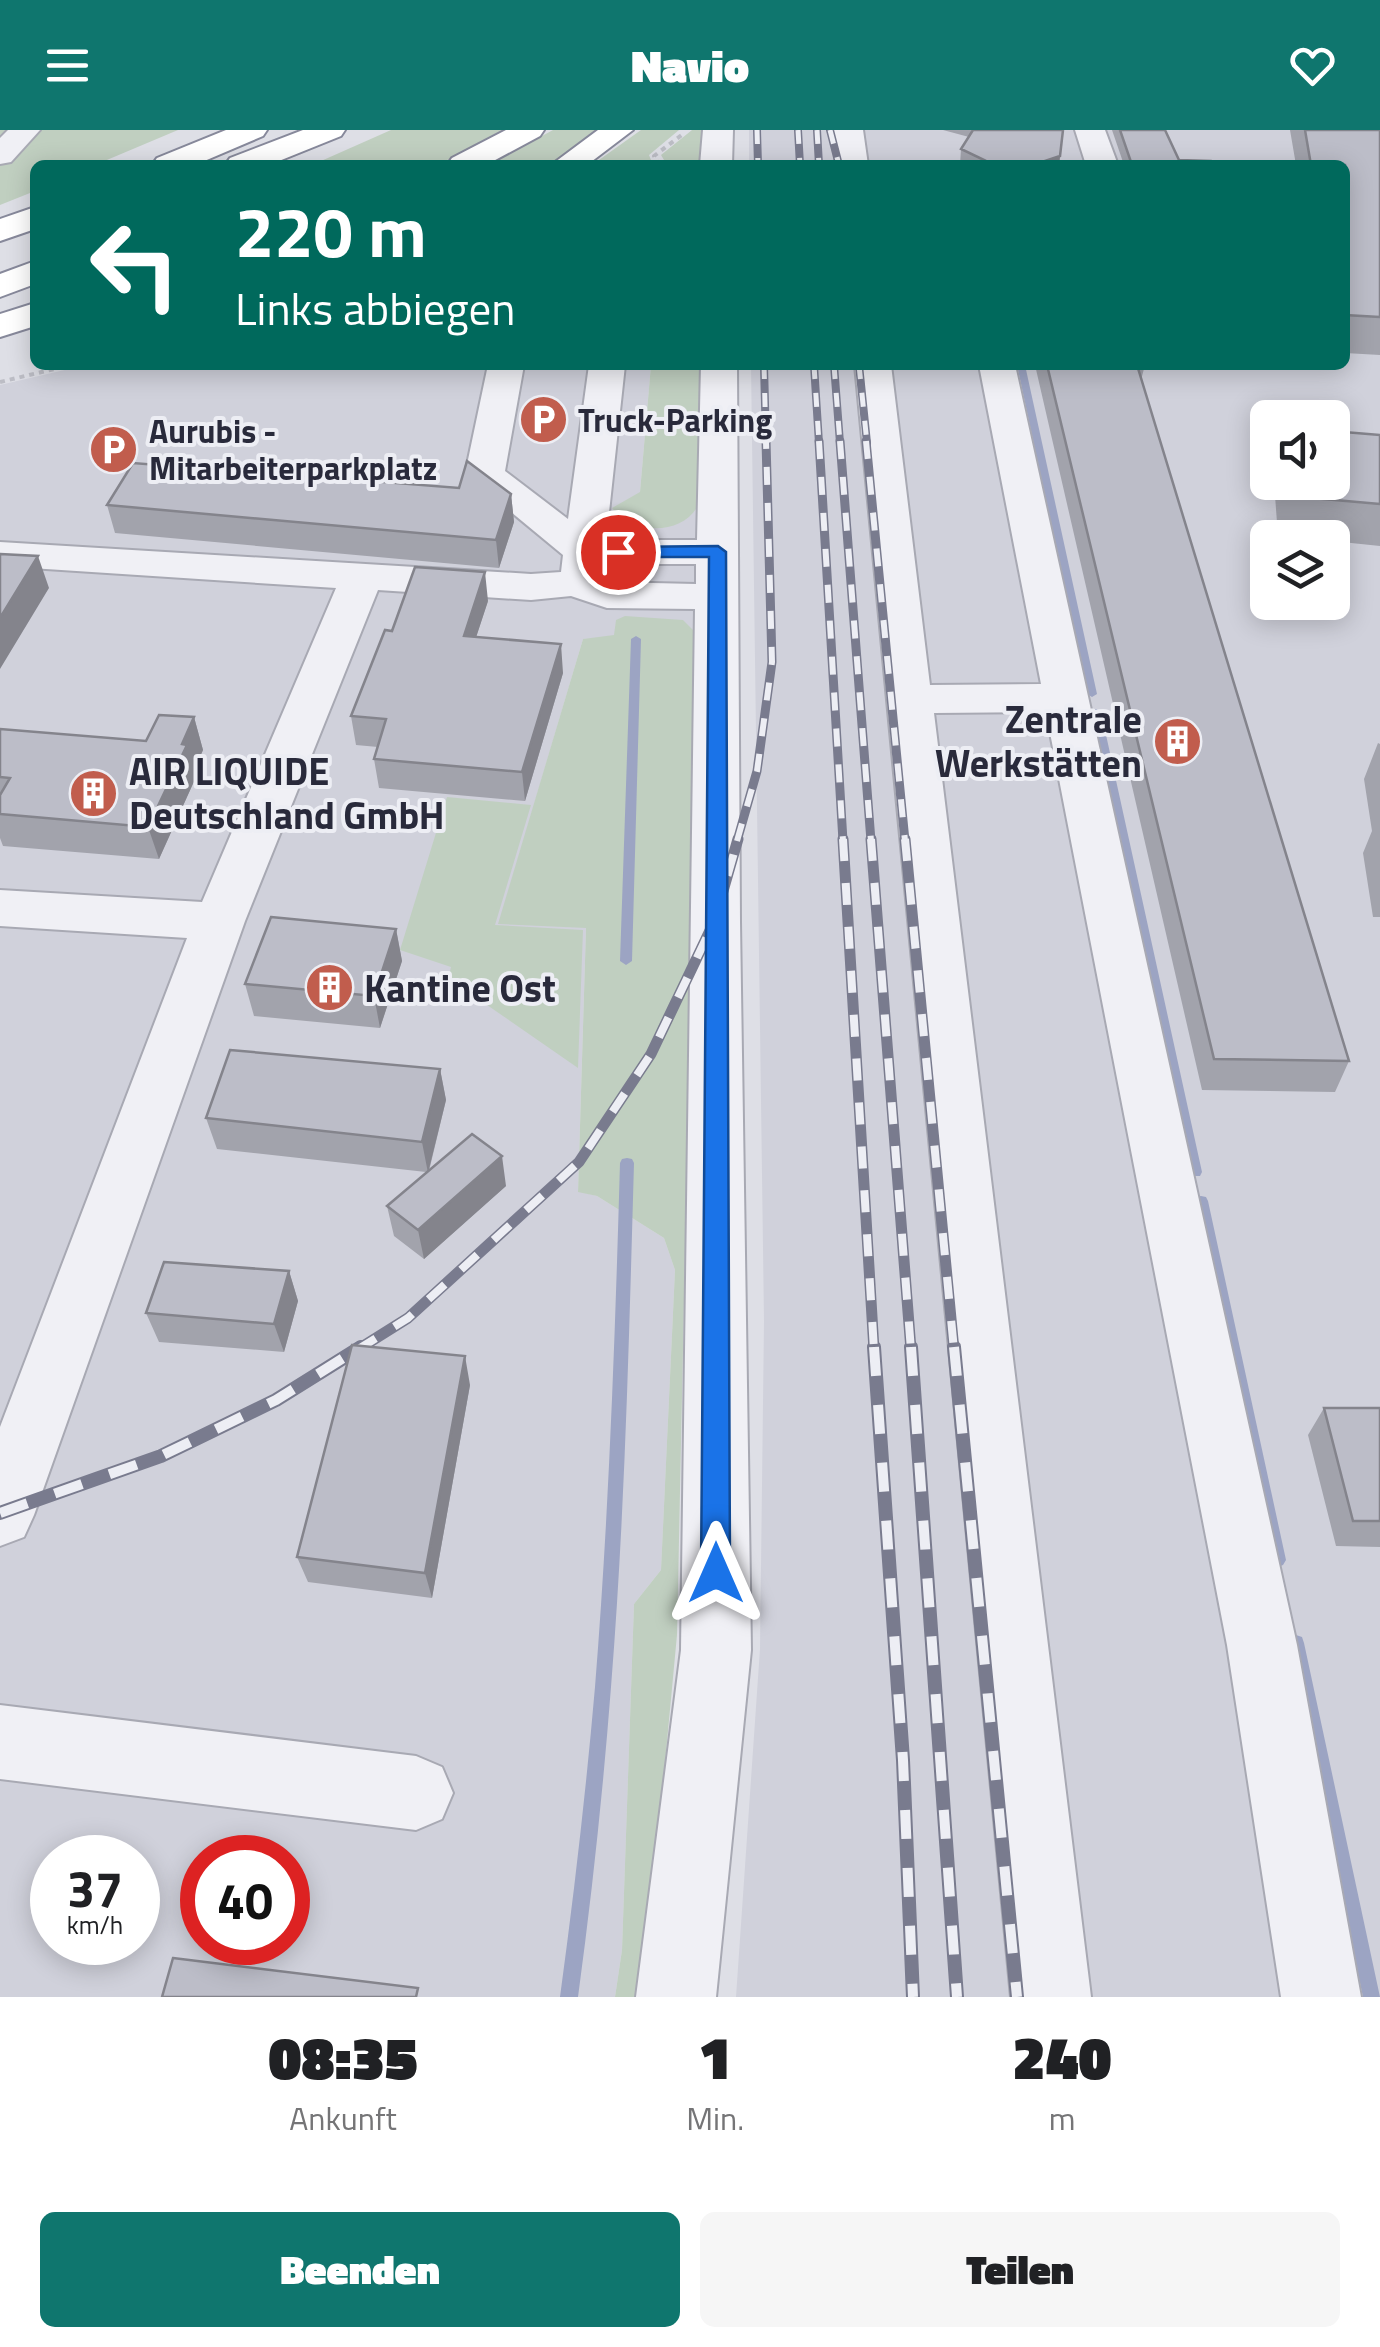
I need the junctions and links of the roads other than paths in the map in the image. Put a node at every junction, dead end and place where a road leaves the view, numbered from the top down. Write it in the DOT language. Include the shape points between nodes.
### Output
graph roads {
  1 [pos="25,130"];
  2 [pos="227,130"];
  3 [pos="252,130"];
  4 [pos="330,130"];
  5 [pos="342,130"];
  6 [pos="529,130"];
  7 [pos="718,130"];
  8 [pos="848,130"];
  9 [pos="1090,130"];
  10 [pos="616,131"];
  11 [pos="0,155"];
  12 [pos="176,160"];
  13 [pos="179,160"];
  14 [pos="253,160"];
  15 [pos="280,160"];
  16 [pos="472,160"];
  17 [pos="574,160"];
  18 [pos="716,160"];
  19 [pos="851,160"];
  20 [pos="1100,160"];
  21 [pos="30,220"];
  22 [pos="0,231"];
  23 [pos="30,249"];
  24 [pos="0,261"];
  25 [pos="30,273"];
  26 [pos="0,287"];
  27 [pos="30,312"];
  28 [pos="30,313"];
  29 [pos="0,318"];
  30 [pos="0,326"];
  31 [pos="30,346"];
  32 [pos="0,354"];
  33 [pos="505,370"];
  34 [pos="606,370"];
  35 [pos="719,370"];
  36 [pos="873,370"];
  37 [pos="998,370"];
  38 [pos="0,554"];
  39 [pos="583,567"];
  40 [pos="718,574"];
  41 [pos="362,577"];
  42 [pos="1066,698"];
  43 [pos="909,699"];
  44 [pos="0,908"];
  45 [pos="219,921"];
  46 [pos="0,1515"];
  47 [pos="0,1742"];
  48 [pos="416,1793"];
  49 [pos="676,1997"];
  50 [pos="1050,1997"];
  51 [pos="1321,1997"];
  1 -- 11 [label="street"];
  2 -- 12 [label="highway"];
  3 -- 13 [label="highway"];
  4 -- 14 [label="highway"];
  5 -- 15 [label="highway"];
  6 -- 16 [label="highway"];
  7 -- 18 [label="street"];
  8 -- 19 [label="street"];
  9 -- 20 [label="street"];
  10 -- 17 [label="highway"];
  21 -- 22 [label="highway"];
  23 -- 24 [label="highway"];
  25 -- 26 [label="highway"];
  27 -- 29 [label="highway"];
  28 -- 30 [label="highway"];
  31 -- 32 [label="highway"];
  33 -- 39 [label="street" via="485,474"];
  34 -- 39 [label="street"];
  35 -- 40 [label="street"];
  36 -- 43 [label="street"];
  37 -- 42 [label="street"];
  38 -- 41 [label="street"];
  39 -- 40 [label="street" via="589,590 607,595"];
  39 -- 41 [label="street" via="532,587"];
  40 -- 49 [label="street" via="716,1650"];
  41 -- 45 [label="street"];
  42 -- 43 [label="street"];
  42 -- 51 [label="street" via="1262,1644"];
  43 -- 50 [label="street"];
  44 -- 45 [label="street"];
  45 -- 46 [label="street"];
  47 -- 48 [label="street"];
}
